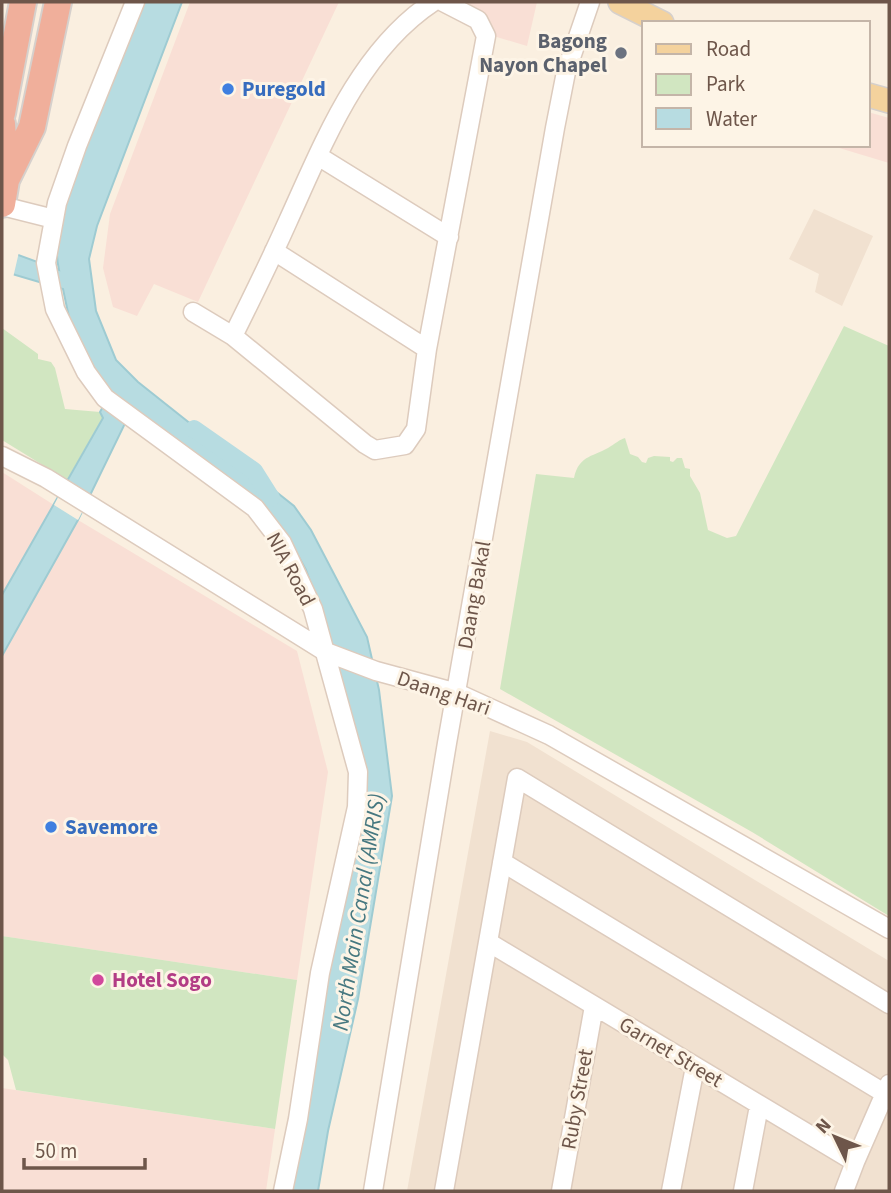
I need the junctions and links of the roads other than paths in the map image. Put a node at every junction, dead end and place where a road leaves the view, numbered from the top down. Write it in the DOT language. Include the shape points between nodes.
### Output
graph roads {
  1 [pos="23,2"];
  2 [pos="40,2"];
  3 [pos="58,2"];
  4 [pos="135,2"];
  5 [pos="442,2"];
  6 [pos="590,2"];
  7 [pos="620,2"];
  8 [pos="658,21"];
  9 [pos="870,96"];
  10 [pos="889,101"];
  11 [pos="6,122"];
  12 [pos="318,156"];
  13 [pos="3,197"];
  14 [pos="54,219"];
  15 [pos="449,237"];
  16 [pos="274,251"];
  17 [pos="193,312"];
  18 [pos="233,336"];
  19 [pos="427,349"];
  20 [pos="2,456"];
  21 [pos="23,467"];
  22 [pos="2,471"];
  23 [pos="326,652"];
  24 [pos="457,693"];
  25 [pos="502,862"];
  26 [pos="889,929"];
  27 [pos="488,942"];
  28 [pos="889,1004"];
  29 [pos="594,1006"];
  30 [pos="695,1067"];
  31 [pos="887,1089"];
  32 [pos="759,1106"];
  33 [pos="855,1161"];
  34 [pos="284,1191"];
  35 [pos="373,1191"];
  36 [pos="444,1191"];
  37 [pos="561,1191"];
  38 [pos="671,1191"];
  39 [pos="743,1191"];
  40 [pos="844,1191"];
  1 -- 11 [label="highway"];
  2 -- 11 [label="highway"];
  3 -- 13 [label="highway" via="32,127"];
  4 -- 14 [label="street, NIA Road" via="77,146"];
  5 -- 12 [label="street" via="414,15 396,31 358,80"];
  5 -- 15 [label="street" via="478,20 486,36"];
  6 -- 24 [label="street, Daang Bakal" via="566,72 555,128"];
  7 -- 8 [label="main road"];
  9 -- 10 [label="main road"];
  11 -- 13 [label="highway"];
  12 -- 15 [label="street"];
  12 -- 16 [label="street"];
  13 -- 14 [label="street"];
  14 -- 23 [label="street, NIA Road" via="47,272 55,309 86,372 105,398 255,508 282,542 313,609"];
  15 -- 19 [label="street"];
  16 -- 18 [label="street"];
  16 -- 19 [label="street"];
  17 -- 18 [label="street"];
  18 -- 19 [label="street" via="375,450 405,445 416,429"];
  20 -- 21 [label="street, Daang Hari"];
  21 -- 22 [label="street"];
  21 -- 23 [label="street, Daang Hari"];
  23 -- 24 [label="street, Daang Hari"];
  23 -- 34 [label="street, NIA Road" via="358,772 357,807 320,973"];
  24 -- 26 [label="street, Daang Hari" via="549,735"];
  24 -- 35 [label="street, Daang Bakal"];
  25 -- 27 [label="street"];
  25 -- 28 [label="street" via="517,778"];
  25 -- 31 [label="street"];
  27 -- 29 [label="street, Garnet Street"];
  27 -- 36 [label="street"];
  29 -- 30 [label="street, Garnet Street"];
  29 -- 37 [label="street, Ruby Street"];
  30 -- 32 [label="street, Garnet Street"];
  30 -- 38 [label="street"];
  31 -- 33 [label="street"];
  32 -- 33 [label="street, Garnet Street"];
  32 -- 39 [label="street"];
  33 -- 40 [label="street"];
}
